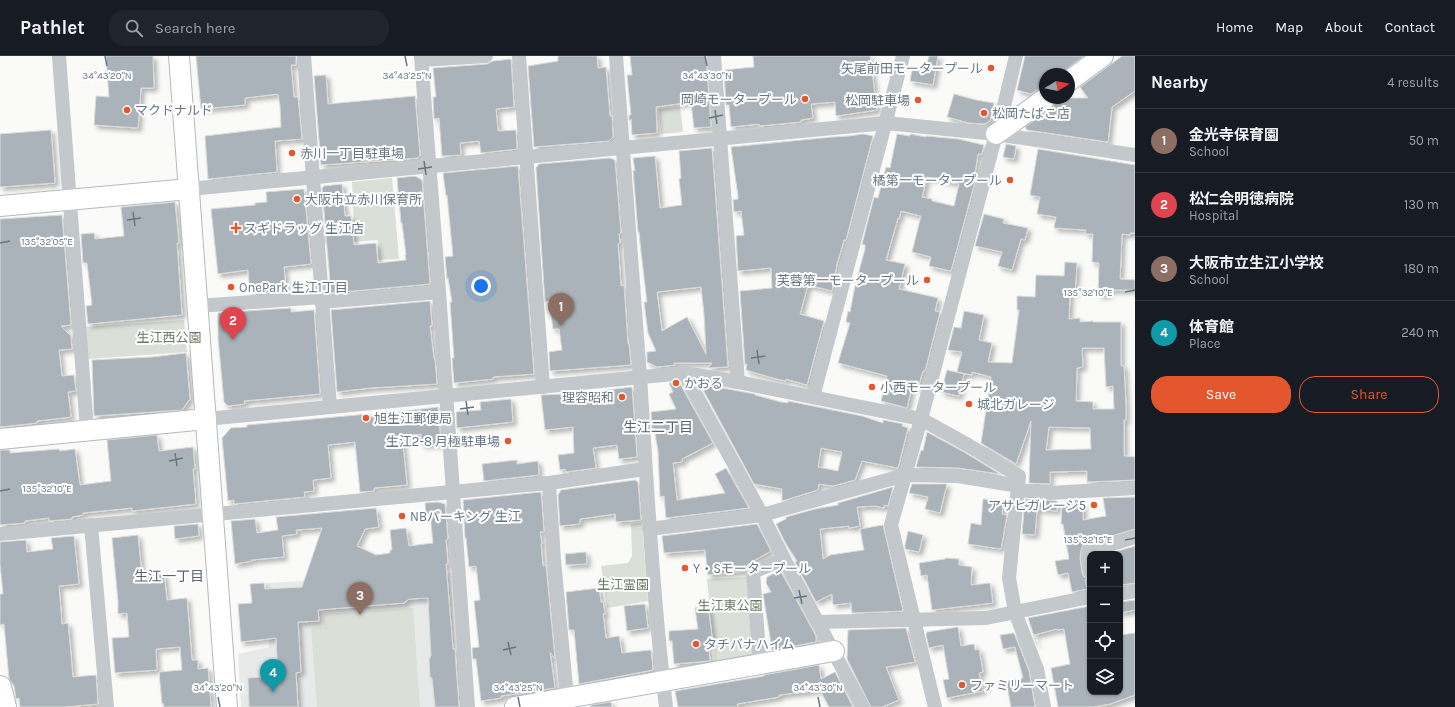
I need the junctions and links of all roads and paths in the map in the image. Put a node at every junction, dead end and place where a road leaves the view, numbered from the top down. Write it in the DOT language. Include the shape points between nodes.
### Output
graph roads {
  1 [pos="59,56"];
  2 [pos="179,56"];
  3 [pos="304,56"];
  4 [pos="486,56"];
  5 [pos="519,56"];
  6 [pos="616,56"];
  7 [pos="714,56"];
  8 [pos="903,56"];
  9 [pos="1016,56"];
  10 [pos="1103,56"];
  11 [pos="422,58"];
  12 [pos="1075,77"];
  13 [pos="1039,103"];
  14 [pos="886,123"];
  15 [pos="1004,129"];
  16 [pos="721,138"];
  17 [pos="624,148"];
  18 [pos="1135,155"];
  19 [pos="526,157"];
  20 [pos="429,166"];
  21 [pos="312,177"];
  22 [pos="189,189"];
  23 [pos="70,200"];
  24 [pos="0,206"];
  25 [pos="439,292"];
  26 [pos="321,300"];
  27 [pos="198,306"];
  28 [pos="684,373"];
  29 [pos="640,378"];
  30 [pos="738,382"];
  31 [pos="543,387"];
  32 [pos="446,396"];
  33 [pos="813,397"];
  34 [pos="330,407"];
  35 [pos="206,419"];
  36 [pos="921,419"];
  37 [pos="87,430"];
  38 [pos="0,439"];
  39 [pos="645,469"];
  40 [pos="905,475"];
  41 [pos="549,483"];
  42 [pos="1135,488"];
  43 [pos="1018,490"];
  44 [pos="452,492"];
  45 [pos="213,514"];
  46 [pos="762,514"];
  47 [pos="91,525"];
  48 [pos="649,529"];
  49 [pos="0,534"];
  50 [pos="1135,537"];
  51 [pos="1092,551"];
  52 [pos="784,559"];
  53 [pos="1135,591"];
  54 [pos="1123,593"];
  55 [pos="1087,598"];
  56 [pos="1015,612"];
  57 [pos="913,620"];
  58 [pos="818,622"];
  59 [pos="834,651"];
  60 [pos="760,665"];
  61 [pos="663,682"];
  62 [pos="0,687"];
  63 [pos="567,698"];
  64 [pos="5,707"];
  65 [pos="107,707"];
  66 [pos="227,707"];
  67 [pos="468,707"];
  68 [pos="515,707"];
  69 [pos="666,707"];
  70 [pos="863,707"];
  71 [pos="935,707"];
  72 [pos="1044,707"];
  1 -- 23 [label="street"];
  2 -- 22 [label="street"];
  3 -- 21 [label="street"];
  4 -- 11 [label="street"];
  5 -- 19 [label="street"];
  6 -- 17 [label="street"];
  7 -- 16 [label="street"];
  8 -- 14 [label="street"];
  9 -- 15 [label="street" via="1004,106"];
  10 -- 12 [label="street"];
  11 -- 20 [label="street"];
  13 -- 15 [label="street"];
  14 -- 15 [label="street"];
  14 -- 16 [label="street"];
  14 -- 33 [label="street"];
  15 -- 18 [label="street"];
  15 -- 36 [label="street"];
  16 -- 17 [label="street"];
  16 -- 30 [label="street"];
  17 -- 19 [label="street"];
  17 -- 29 [label="street"];
  19 -- 20 [label="street"];
  19 -- 31 [label="street"];
  20 -- 21 [label="street"];
  20 -- 25 [label="street"];
  21 -- 22 [label="street"];
  21 -- 26 [label="street"];
  22 -- 23 [label="street"];
  22 -- 27 [label="street"];
  23 -- 24 [label="street"];
  23 -- 37 [label="street"];
  25 -- 26 [label="street"];
  25 -- 32 [label="street"];
  26 -- 27 [label="street"];
  26 -- 34 [label="street"];
  27 -- 35 [label="street"];
  28 -- 29 [label="street"];
  28 -- 30 [label="street"];
  28 -- 46 [label="street"];
  29 -- 31 [label="street"];
  29 -- 39 [label="street"];
  30 -- 33 [label="street"];
  31 -- 32 [label="street"];
  32 -- 34 [label="street"];
  32 -- 44 [label="street"];
  33 -- 36 [label="street"];
  34 -- 35 [label="street"];
  35 -- 37 [label="street"];
  35 -- 45 [label="street"];
  36 -- 40 [label="street"];
  36 -- 43 [label="street" via="968,444 1019,476"];
  37 -- 38 [label="street"];
  39 -- 41 [label="street"];
  39 -- 48 [label="street"];
  40 -- 43 [label="street" via="958,476 1013,485"];
  40 -- 46 [label="street"];
  40 -- 57 [label="street" via="891,525"];
  41 -- 44 [label="street"];
  41 -- 63 [label="street"];
  42 -- 43 [label="street" via="1050,493"];
  43 -- 56 [label="street" via="1009,578"];
  44 -- 45 [label="street"];
  44 -- 67 [label="street"];
  45 -- 47 [label="street"];
  45 -- 66 [label="street"];
  46 -- 48 [label="street"];
  46 -- 52 [label="street"];
  47 -- 49 [label="street"];
  47 -- 65 [label="street"];
  48 -- 61 [label="street"];
  50 -- 51 [label="street"];
  52 -- 58 [label="street"];
  52 -- 60 [label="street" via="753,572"];
  53 -- 54 [label="street"];
  55 -- 56 [label="street"];
  56 -- 57 [label="street" via="986,618"];
  56 -- 72 [label="street" via="1037,669"];
  57 -- 58 [label="street"];
  57 -- 71 [label="street"];
  58 -- 59 [label="street"];
  59 -- 60 [label="street"];
  59 -- 70 [label="street"];
  60 -- 61 [label="street"];
  61 -- 63 [label="street"];
  61 -- 69 [label="street"];
  62 -- 64 [label="highway"];
  63 -- 68 [label="street"];
}
